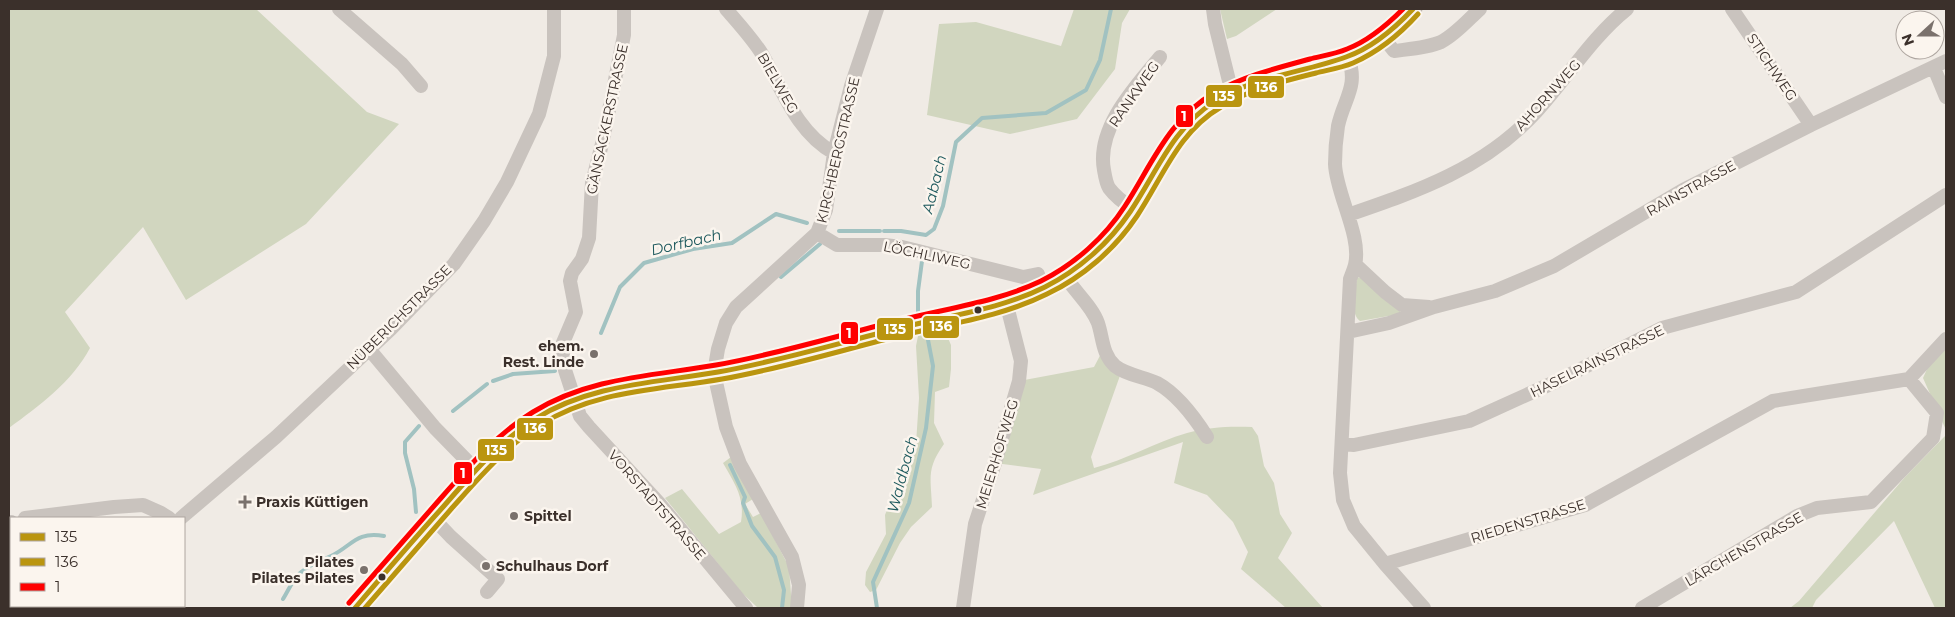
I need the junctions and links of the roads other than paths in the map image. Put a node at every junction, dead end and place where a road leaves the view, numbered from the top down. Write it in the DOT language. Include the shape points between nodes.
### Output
graph roads {
  1 [pos="339,9"];
  2 [pos="554,9"];
  3 [pos="624,9"];
  4 [pos="726,9"];
  5 [pos="877,9"];
  6 [pos="1213,9"];
  7 [pos="1413,9"];
  8 [pos="1480,9"];
  9 [pos="1627,9"];
  10 [pos="1732,9"];
  11 [pos="1383,37"];
  12 [pos="1160,57"];
  13 [pos="1348,57"];
  14 [pos="1940,64"];
  15 [pos="421,86"];
  16 [pos="1232,93"];
  17 [pos="1946,96"];
  18 [pos="1811,125"];
  19 [pos="834,153"];
  20 [pos="1946,195"];
  21 [pos="1132,208"];
  22 [pos="1348,215"];
  23 [pos="818,233"];
  24 [pos="1355,264"];
  25 [pos="1038,274"];
  26 [pos="1065,276"];
  27 [pos="1006,302"];
  28 [pos="1434,307"];
  29 [pos="1348,332"];
  30 [pos="1946,340"];
  31 [pos="369,349"];
  32 [pos="714,373"];
  33 [pos="1909,379"];
  34 [pos="575,398"];
  35 [pos="1206,437"];
  36 [pos="1342,444"];
  37 [pos="476,470"];
  38 [pos="34,517"];
  39 [pos="168,517"];
  40 [pos="182,517"];
  41 [pos="433,518"];
  42 [pos="1385,564"];
  43 [pos="487,592"];
  44 [pos="355,608"];
  45 [pos="746,608"];
  46 [pos="797,608"];
  47 [pos="963,608"];
  48 [pos="1424,608"];
  49 [pos="1642,608"];
  1 -- 15 [label="street" via="402,64"];
  2 -- 31 [label="street, NÜBERICHSTRASSE" via="554,56 544,95 508,182 454,264"];
  3 -- 34 [label="street, GÄNSACKERSTRASSE" via="624,35 592,183 589,238 570,281 576,312 562,346 565,370"];
  4 -- 19 [label="street, BIELWEG" via="760,52 798,120 822,147"];
  5 -- 19 [label="street, KIRCHBERGSTRASSE" via="851,86"];
  6 -- 16 [label="street"];
  7 -- 11 [label="street"];
  8 -- 11 [label="street" via="1440,42 1394,51"];
  9 -- 22 [label="street, AHORNWEG" via="1606,28 1536,112 1478,161 1454,175"];
  10 -- 18 [label="street, STICHWEG"];
  11 -- 13 [label="street"];
  12 -- 21 [label="street, RANKWEG" via="1126,102 1104,141 1103,165 1109,187"];
  13 -- 16 [label="street" via="1275,77"];
  13 -- 22 [label="street" via="1353,82 1338,125 1335,154 1338,186"];
  14 -- 17 [label="street"];
  14 -- 18 [label="street, RAINSTRASSE"];
  16 -- 21 [label="street" via="1204,108 1190,120 1167,148"];
  18 -- 28 [label="street, RAINSTRASSE" via="1683,190 1554,266 1495,291"];
  19 -- 23 [label="street, KIRCHBERGSTRASSE" via="826,210"];
  20 -- 36 [label="street, HASELRAINSTRASSE" via="1796,292 1662,328 1469,421 1354,445"];
  21 -- 26 [label="street" via="1094,253"];
  22 -- 24 [label="street"];
  23 -- 25 [label="street, LÖCHLIWEG" via="837,245 893,246 1023,277"];
  23 -- 32 [label="street, KIRCHBERGSTRASSE" via="736,307 726,322"];
  24 -- 28 [label="street, RAINSTRASSE" via="1402,305"];
  24 -- 29 [label="street" via="1350,279"];
  26 -- 27 [label="street"];
  26 -- 35 [label="street" via="1098,322 1110,361 1164,388 1198,423"];
  27 -- 32 [label="street"];
  27 -- 47 [label="street, MEIERHOFWEG" via="1021,361 1019,381 975,524"];
  28 -- 29 [label="street, RAINSTRASSE" via="1389,323"];
  29 -- 36 [label="street"];
  30 -- 33 [label="street"];
  31 -- 37 [label="street" via="435,428"];
  31 -- 40 [label="street, NÜBERICHSTRASSE" via="276,437"];
  32 -- 34 [label="street" via="599,389"];
  32 -- 46 [label="street" via="726,427 740,464 792,557 799,585"];
  33 -- 42 [label="street, RIEDENSTRASSE" via="1773,401 1585,505"];
  33 -- 49 [label="street, LÄRCHENSTRASSE" via="1937,413 1933,438 1871,502 1817,508 1797,516"];
  34 -- 37 [label="street" via="526,424"];
  34 -- 45 [label="street, VORSTADTSTRASSE" via="580,416 659,503"];
  36 -- 42 [label="street" via="1340,474 1343,500 1354,526"];
  37 -- 41 [label="street"];
  38 -- 39 [label="street" via="143,506"];
  41 -- 43 [label="street" via="498,579"];
  41 -- 44 [label="street"];
  42 -- 48 [label="street"];
}
